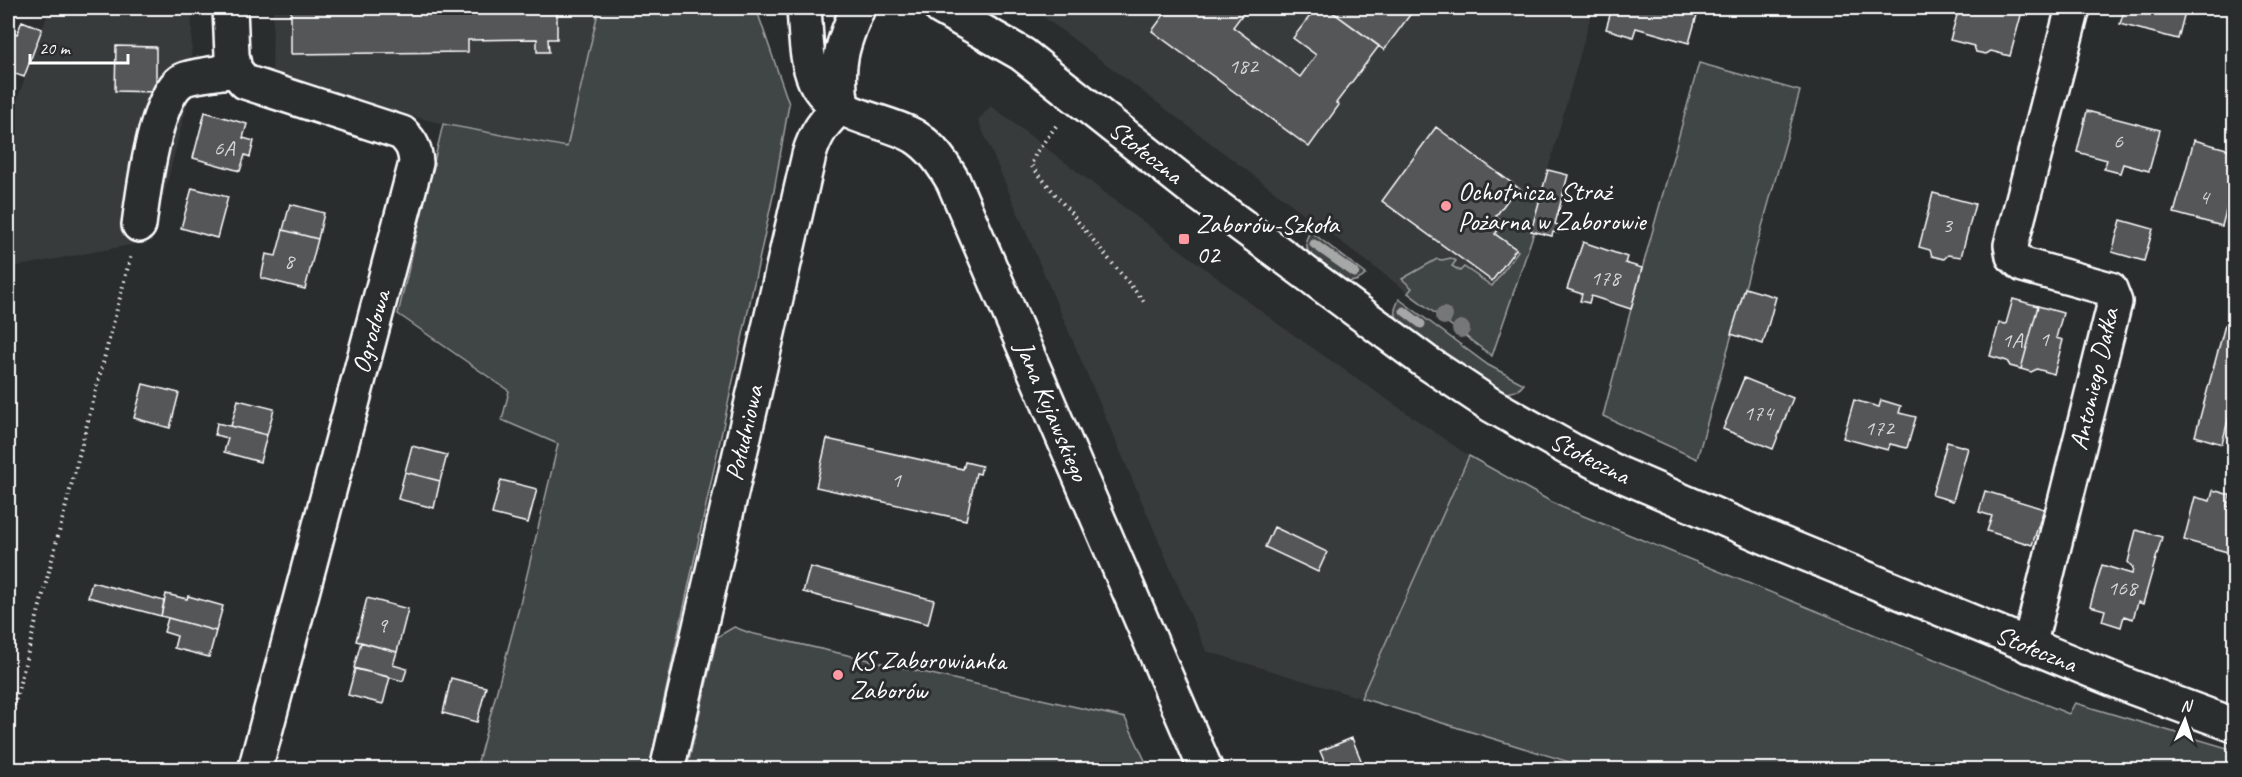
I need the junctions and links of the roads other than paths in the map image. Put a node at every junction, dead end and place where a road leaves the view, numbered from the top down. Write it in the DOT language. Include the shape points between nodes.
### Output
graph roads {
  1 [pos="230,8"];
  2 [pos="804,8"];
  3 [pos="858,8"];
  4 [pos="941,8"];
  5 [pos="979,8"];
  6 [pos="2073,8"];
  7 [pos="1022,54"];
  8 [pos="235,70"];
  9 [pos="842,106"];
  10 [pos="139,225"];
  11 [pos="2030,646"];
  12 [pos="2235,725"];
  13 [pos="255,770"];
  14 [pos="667,770"];
  15 [pos="1206,770"];
  1 -- 8 [label="main road"];
  2 -- 9 [label="main road, Jana Kujawskiego" via="812,72 818,86"];
  3 -- 9 [label="main road" via="838,66"];
  4 -- 7 [label="main road, Stołeczna"];
  5 -- 7 [label="main road, Stołeczna"];
  6 -- 11 [label="main road, Antoniego Dałka" via="2011,245 2013,256 2023,265 2110,289 2115,302"];
  7 -- 11 [label="main road, Stołeczna" via="1190,187 1426,362 1491,405 1622,475"];
  8 -- 10 [label="main road" via="182,80 170,94 157,126"];
  8 -- 13 [label="main road, Ogrodowa" via="245,82 402,133 415,150 416,163"];
  9 -- 14 [label="main road, Południowa" via="821,126 809,155"];
  9 -- 15 [label="main road, Jana Kujawskiego" via="869,121 915,137 943,164 953,181"];
  11 -- 12 [label="main road, Stołeczna"];
}
